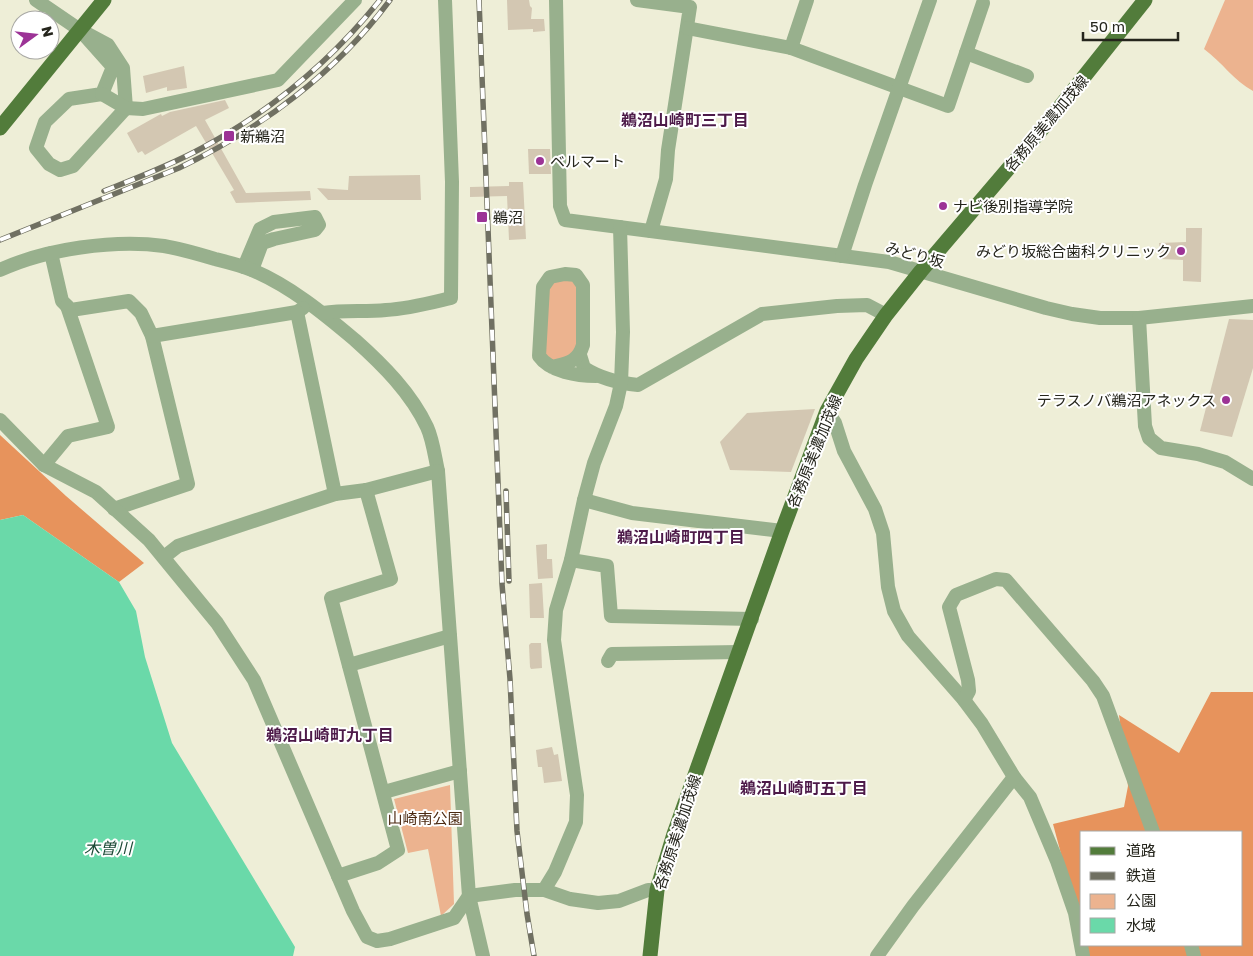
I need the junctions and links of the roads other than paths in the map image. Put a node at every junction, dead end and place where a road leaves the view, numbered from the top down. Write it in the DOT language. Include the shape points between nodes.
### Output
graph roads {
  1 [pos="36,0"];
  2 [pos="104,0"];
  3 [pos="355,0"];
  4 [pos="445,0"];
  5 [pos="556,0"];
  6 [pos="637,0"];
  7 [pos="807,0"];
  8 [pos="930,0"];
  9 [pos="1145,0"];
  10 [pos="983,3"];
  11 [pos="691,4"];
  12 [pos="687,28"];
  13 [pos="80,30"];
  14 [pos="791,48"];
  15 [pos="966,54"];
  16 [pos="1026,76"];
  17 [pos="898,89"];
  18 [pos="102,94"];
  19 [pos="126,108"];
  20 [pos="0,128"];
  21 [pos="620,227"];
  22 [pos="651,231"];
  23 [pos="51,253"];
  24 [pos="842,256"];
  25 [pos="248,268"];
  26 [pos="0,270"];
  27 [pos="920,271"];
  28 [pos="310,304"];
  29 [pos="68,306"];
  30 [pos="1253,306"];
  31 [pos="297,312"];
  32 [pos="323,313"];
  33 [pos="886,315"];
  34 [pos="1139,318"];
  35 [pos="152,336"];
  36 [pos="580,355"];
  37 [pos="552,367"];
  38 [pos="597,376"];
  39 [pos="621,383"];
  40 [pos="827,411"];
  41 [pos="0,420"];
  42 [pos="44,465"];
  43 [pos="438,472"];
  44 [pos="1253,479"];
  45 [pos="366,490"];
  46 [pos="335,494"];
  47 [pos="584,500"];
  48 [pos="114,510"];
  49 [pos="782,531"];
  50 [pos="164,557"];
  51 [pos="571,560"];
  52 [pos="752,619"];
  53 [pos="450,636"];
  54 [pos="739,652"];
  55 [pos="608,661"];
  56 [pos="349,665"];
  57 [pos="964,700"];
  58 [pos="460,771"];
  59 [pos="1014,777"];
  60 [pos="384,792"];
  61 [pos="1153,831"];
  62 [pos="338,876"];
  63 [pos="544,890"];
  64 [pos="657,890"];
  65 [pos="469,896"];
  66 [pos="1080,940"];
  67 [pos="482,956"];
  68 [pos="650,956"];
  69 [pos="877,956"];
  1 -- 13 [label="street"];
  2 -- 13 [label="main road"];
  3 -- 19 [label="street" via="278,80 143,109"];
  4 -- 32 [label="street" via="452,182 451,298 386,310"];
  5 -- 21 [label="street, みどり坂" via="560,206 565,220"];
  6 -- 11 [label="street"];
  7 -- 14 [label="street"];
  8 -- 17 [label="street"];
  9 -- 27 [label="main road, 各務原美濃加茂線" via="1048,122"];
  10 -- 15 [label="street"];
  11 -- 12 [label="street"];
  12 -- 14 [label="street"];
  12 -- 22 [label="street" via="666,179"];
  13 -- 18 [label="street" via="113,68"];
  13 -- 19 [label="street" via="108,45 123,68"];
  13 -- 20 [label="main road"];
  14 -- 17 [label="street"];
  15 -- 16 [label="street"];
  15 -- 17 [label="street" via="948,106"];
  17 -- 24 [label="street"];
  18 -- 19 [label="street"];
  18 -- 19 [label="street" via="69,99 44,122 36,148 49,164 60,170 72,166"];
  21 -- 22 [label="street, みどり坂"];
  21 -- 39 [label="street"];
  22 -- 24 [label="street, みどり坂"];
  23 -- 25 [label="street" via="114,244 162,246"];
  23 -- 26 [label="street"];
  23 -- 29 [label="street" via="62,301"];
  24 -- 27 [label="street, みどり坂" via="889,262"];
  25 -- 25 [label="street" via="260,229 274,222 315,217 320,225 315,230 262,243"];
  25 -- 28 [label="street"];
  27 -- 33 [label="main road, 各務原美濃加茂線"];
  27 -- 34 [label="street, みどり坂" via="1072,314"];
  28 -- 31 [label="street"];
  28 -- 32 [label="street"];
  29 -- 35 [label="street" via="70,310 129,301 141,313"];
  29 -- 42 [label="street" via="108,427 68,436"];
  30 -- 34 [label="street, みどり坂"];
  31 -- 35 [label="street"];
  31 -- 46 [label="street"];
  32 -- 43 [label="street" via="380,363 406,395 428,428"];
  33 -- 39 [label="street" via="867,305 762,314 638,385"];
  33 -- 40 [label="main road, 各務原美濃加茂線" via="856,359"];
  34 -- 44 [label="street" via="1145,426 1149,438 1161,448 1224,462"];
  35 -- 48 [label="street" via="188,484"];
  36 -- 37 [label="street" via="570,363"];
  36 -- 37 [label="street" via="583,345 583,285 576,275 550,277 543,287 539,356"];
  36 -- 38 [label="street" via="584,368"];
  37 -- 38 [label="street" via="580,376"];
  38 -- 39 [label="street"];
  39 -- 47 [label="street"];
  40 -- 49 [label="main road, 各務原美濃加茂線"];
  40 -- 57 [label="street" via="875,509 883,533 894,611 908,636"];
  41 -- 42 [label="street"];
  42 -- 48 [label="street" via="96,492"];
  43 -- 45 [label="street"];
  43 -- 53 [label="street"];
  45 -- 46 [label="street"];
  45 -- 56 [label="street" via="391,579 331,598"];
  46 -- 50 [label="street" via="178,546"];
  47 -- 49 [label="street" via="632,513"];
  47 -- 51 [label="street"];
  48 -- 50 [label="street"];
  49 -- 52 [label="main road, 各務原美濃加茂線"];
  50 -- 62 [label="street" via="217,623 254,680"];
  51 -- 52 [label="street" via="607,566 610,616"];
  51 -- 63 [label="street" via="556,610 554,640 577,795 576,822"];
  52 -- 54 [label="main road, 各務原美濃加茂線"];
  53 -- 56 [label="street"];
  53 -- 58 [label="street"];
  54 -- 55 [label="street" via="612,654"];
  54 -- 64 [label="main road, 各務原美濃加茂線"];
  56 -- 60 [label="street"];
  57 -- 59 [label="street"];
  57 -- 61 [label="street" via="969,691 968,680 949,607 956,595 996,579 1006,580 1103,696"];
  58 -- 60 [label="street"];
  58 -- 65 [label="street"];
  59 -- 66 [label="street" via="1030,797 1057,861 1075,913"];
  59 -- 69 [label="street"];
  60 -- 62 [label="street" via="398,850 378,862"];
  62 -- 65 [label="street" via="367,937 377,941 454,918"];
  63 -- 64 [label="street" via="570,900 598,903 619,901 648,890"];
  63 -- 65 [label="street"];
  64 -- 68 [label="main road, 各務原美濃加茂線"];
  65 -- 67 [label="street"];
}
